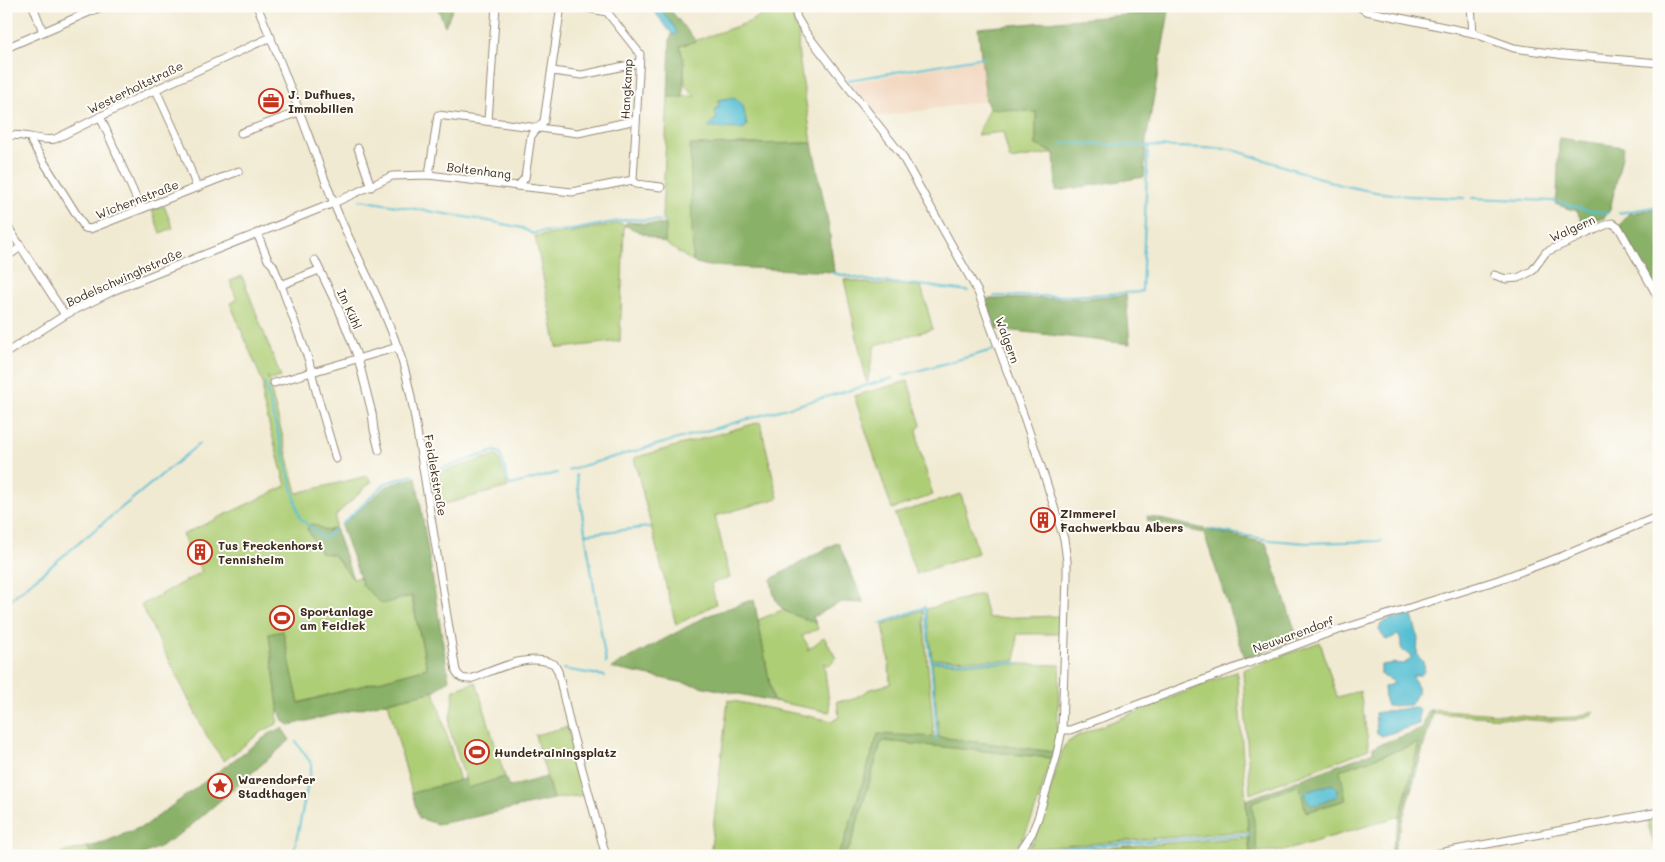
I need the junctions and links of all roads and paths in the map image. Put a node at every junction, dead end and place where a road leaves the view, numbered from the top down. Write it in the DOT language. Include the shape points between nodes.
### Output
graph roads {
  1 [pos="33,6"];
  2 [pos="103,6"];
  3 [pos="257,6"];
  4 [pos="496,6"];
  5 [pos="561,6"];
  6 [pos="576,6"];
  7 [pos="794,6"];
  8 [pos="1358,6"];
  9 [pos="1471,6"];
  10 [pos="43,32"];
  11 [pos="1473,33"];
  12 [pos="271,37"];
  13 [pos="6,48"];
  14 [pos="1659,63"];
  15 [pos="640,64"];
  16 [pos="552,70"];
  17 [pos="156,90"];
  18 [pos="299,112"];
  19 [pos="100,116"];
  20 [pos="636,120"];
  21 [pos="488,121"];
  22 [pos="538,128"];
  23 [pos="241,133"];
  24 [pos="6,136"];
  25 [pos="31,138"];
  26 [pos="358,148"];
  27 [pos="239,171"];
  28 [pos="429,175"];
  29 [pos="633,180"];
  30 [pos="518,186"];
  31 [pos="371,187"];
  32 [pos="661,187"];
  33 [pos="197,188"];
  34 [pos="334,204"];
  35 [pos="141,210"];
  36 [pos="6,224"];
  37 [pos="257,233"];
  38 [pos="21,247"];
  39 [pos="6,256"];
  40 [pos="315,260"];
  41 [pos="319,270"];
  42 [pos="1494,275"];
  43 [pos="281,285"];
  44 [pos="1659,299"];
  45 [pos="65,316"];
  46 [pos="398,347"];
  47 [pos="6,353"];
  48 [pos="358,358"];
  49 [pos="312,372"];
  50 [pos="274,383"];
  51 [pos="379,450"];
  52 [pos="336,459"];
  53 [pos="1659,516"];
  54 [pos="1062,730"];
  55 [pos="1659,812"];
  56 [pos="606,856"];
  57 [pos="1017,856"];
  58 [pos="1424,856"];
  1 -- 10 [label="street"];
  2 -- 10 [label="street"];
  3 -- 12 [label="street, Feidiekstraße"];
  4 -- 21 [label="street"];
  5 -- 16 [label="street, Boltenhang"];
  6 -- 15 [label="street, Hangkamp" via="607,12 639,53"];
  7 -- 54 [label="street, Walgern" via="796,18 806,33 906,161 978,292 1004,362 1066,547"];
  8 -- 11 [label="street" via="1366,11"];
  9 -- 11 [label="street"];
  10 -- 13 [label="street"];
  11 -- 14 [label="street" via="1514,48"];
  12 -- 17 [label="street, Westerholtstraße"];
  12 -- 18 [label="street, Feidiekstraße"];
  15 -- 16 [label="street" via="582,75"];
  15 -- 20 [label="street, Hangkamp"];
  16 -- 22 [label="street, Boltenhang" via="544,121"];
  17 -- 19 [label="street, Westerholtstraße"];
  17 -- 33 [label="street"];
  18 -- 23 [label="street"];
  18 -- 34 [label="street, Feidiekstraße"];
  19 -- 25 [label="street, Westerholtstraße" via="55,139"];
  19 -- 35 [label="street"];
  20 -- 22 [label="street" via="578,133"];
  20 -- 29 [label="street, Hangkamp"];
  21 -- 22 [label="street"];
  21 -- 28 [label="street" via="438,114"];
  22 -- 30 [label="street, Boltenhang" via="532,136 525,178"];
  24 -- 25 [label="street, Westerholtstraße" via="18,134"];
  25 -- 35 [label="street, Wichernstraße" via="84,228 90,229"];
  26 -- 31 [label="street"];
  27 -- 33 [label="street, Wichernstraße"];
  28 -- 30 [label="street, Boltenhang"];
  28 -- 31 [label="street, Boltenhang" via="392,176"];
  29 -- 30 [label="street" via="572,192"];
  29 -- 32 [label="street" via="636,184"];
  31 -- 34 [label="street, Boltenhang"];
  33 -- 35 [label="street, Wichernstraße"];
  34 -- 37 [label="street, Bodelschwinghstraße"];
  34 -- 46 [label="street, Feidiekstraße"];
  36 -- 38 [label="street"];
  37 -- 43 [label="street"];
  37 -- 45 [label="street, Bodelschwinghstraße" via="115,290"];
  38 -- 39 [label="street"];
  38 -- 45 [label="street"];
  40 -- 41 [label="street, Im Kühl"];
  41 -- 43 [label="street"];
  41 -- 48 [label="street, Im Kühl"];
  42 -- 44 [label="street, Walgern" via="1518,278 1532,271 1546,252 1612,223 1619,228"];
  43 -- 49 [label="street"];
  45 -- 47 [label="street, Bodelschwinghstraße"];
  46 -- 48 [label="street"];
  46 -- 56 [label="street, Feidiekstraße" via="415,419 456,671 464,680 470,680 534,659 554,664"];
  48 -- 49 [label="street"];
  48 -- 51 [label="street, Im Kühl"];
  49 -- 50 [label="street"];
  49 -- 52 [label="street"];
  53 -- 54 [label="street, Neuwarendorf" via="1498,580 1323,635 1070,730"];
  54 -- 57 [label="street" via="1038,818"];
  55 -- 58 [label="street"];
}
